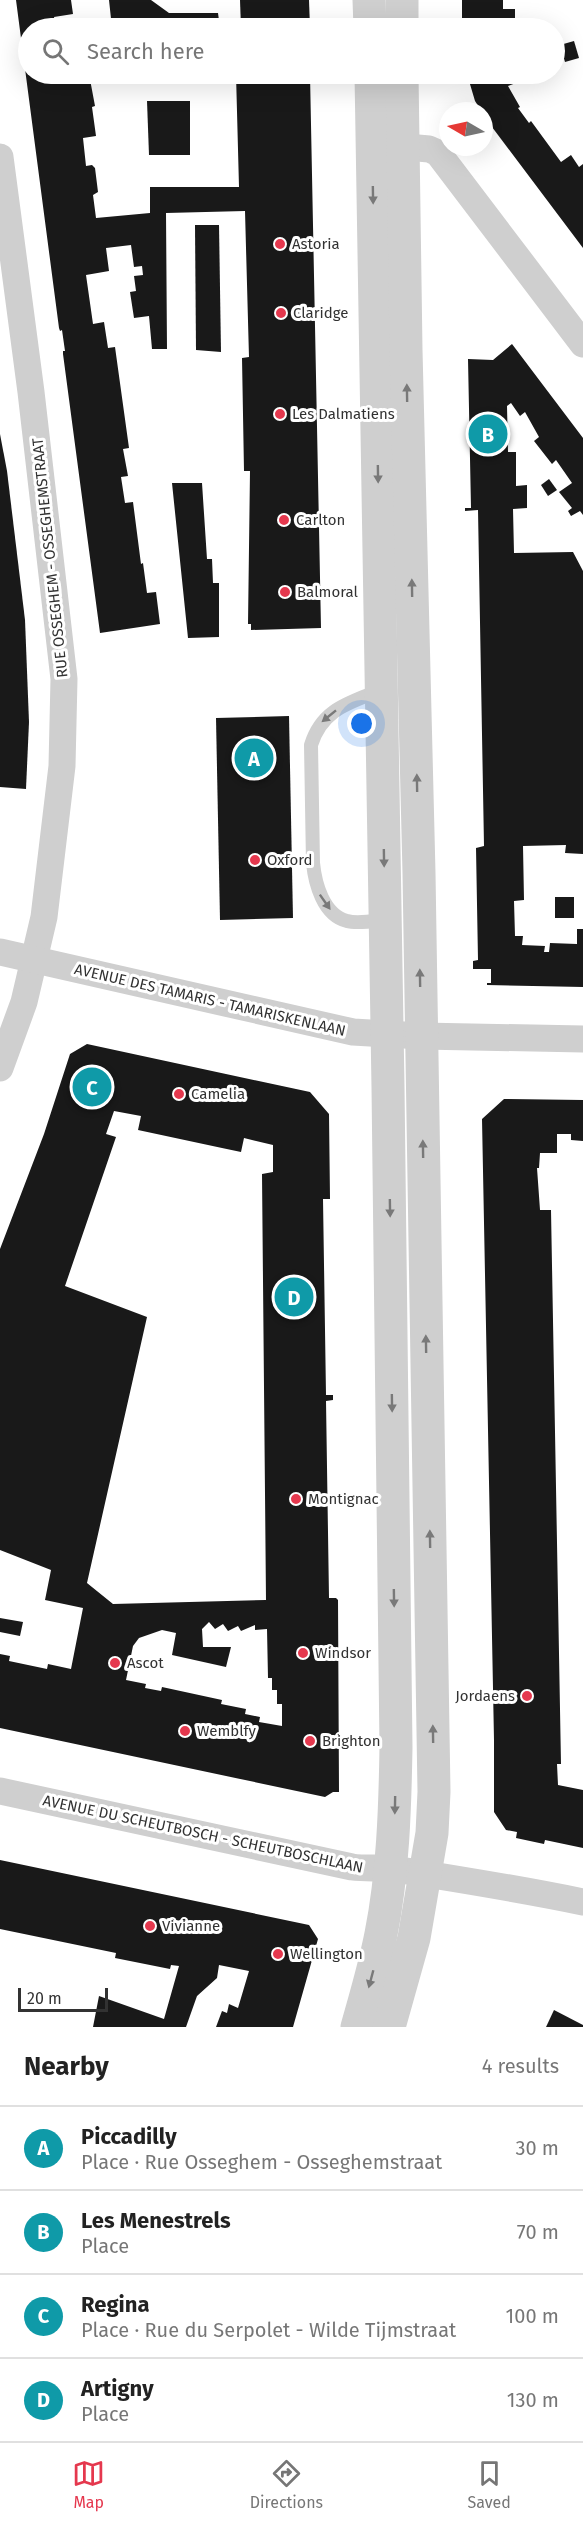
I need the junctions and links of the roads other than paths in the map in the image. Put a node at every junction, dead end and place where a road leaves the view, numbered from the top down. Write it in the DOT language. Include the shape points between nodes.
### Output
graph roads {
  1 [pos="369,0"];
  2 [pos="402,0"];
  3 [pos="370,18"];
  4 [pos="402,18"];
  5 [pos="373,84"];
  6 [pos="400,84"];
  7 [pos="388,145"];
  8 [pos="0,157"];
  9 [pos="583,344"];
  10 [pos="381,690"];
  11 [pos="385,920"];
  12 [pos="0,952"];
  13 [pos="34,960"];
  14 [pos="387,1035"];
  15 [pos="422,1036"];
  16 [pos="583,1039"];
  17 [pos="0,1068"];
  18 [pos="0,1791"];
  19 [pos="389,1869"];
  20 [pos="426,1874"];
  21 [pos="583,1902"];
  22 [pos="357,2027"];
  23 [pos="388,2027"];
  1 -- 3 [label="street"];
  2 -- 4 [label="street"];
  5 -- 7 [label="street"];
  6 -- 7 [label="street"];
  7 -- 9 [label="street" via="438,153"];
  7 -- 10 [label="street, one-way"];
  15 -- 7 [label="street, one-way"];
  8 -- 13 [label="street, RUE OSSEGHEM - OSSEGHEMSTRAAT" via="64,679 62,766 44,917"];
  10 -- 11 [label="street, one-way"];
  10 -- 11 [label="lane, one-way" via="328,715 316,728 311,745 313,863 315,879 328,908 346,921"];
  11 -- 14 [label="street"];
  12 -- 13 [label="street, AVENUE DES TAMARIS - TAMARISKENLAAN"];
  13 -- 14 [label="street, AVENUE DES TAMARIS - TAMARISKENLAAN" via="353,1032"];
  13 -- 17 [label="street, RUE OSSEGHEM - OSSEGHEMSTRAAT" via="24,1002"];
  14 -- 15 [label="street, AVENUE DES TAMARIS - TAMARISKENLAAN"];
  14 -- 19 [label="street, one-way" via="396,1747"];
  15 -- 16 [label="street, AVENUE DES TAMARIS - TAMARISKENLAAN"];
  20 -- 15 [label="street, one-way" via="434,1792"];
  18 -- 19 [label="street, AVENUE DU SCHEUTBOSCH - SCHEUTBOSCHLAAN" via="352,1867"];
  19 -- 20 [label="street, AVENUE DU SCHEUTBOSCH - SCHEUTBOSCHLAAN"];
  19 -- 22 [label="street, one-way" via="382,1931"];
  20 -- 21 [label="street, AVENUE DU SCHEUTBOSCH - SCHEUTBOSCHLAAN"];
  20 -- 23 [label="street" via="414,1938"];
}
